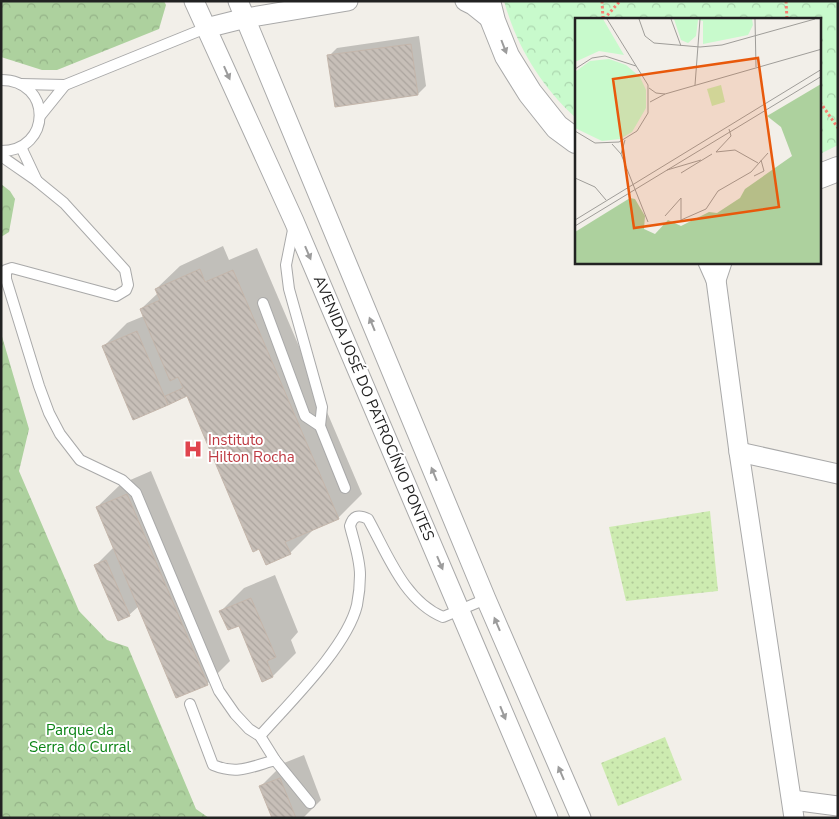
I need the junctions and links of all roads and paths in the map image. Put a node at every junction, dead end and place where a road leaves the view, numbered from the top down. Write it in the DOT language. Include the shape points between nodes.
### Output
graph roads {
  1 [pos="194,1"];
  2 [pos="238,1"];
  3 [pos="348,1"];
  4 [pos="465,1"];
  5 [pos="602,1"];
  6 [pos="620,1"];
  7 [pos="786,1"];
  8 [pos="491,11"];
  9 [pos="246,18"];
  10 [pos="603,18"];
  11 [pos="604,18"];
  12 [pos="787,18"];
  13 [pos="206,28"];
  14 [pos="1,80"];
  15 [pos="21,84"];
  16 [pos="65,85"];
  17 [pos="822,105"];
  18 [pos="40,116"];
  19 [pos="838,128"];
  20 [pos="575,140"];
  21 [pos="21,147"];
  22 [pos="1,151"];
  23 [pos="1,156"];
  24 [pos="838,169"];
  25 [pos="822,175"];
  26 [pos="37,181"];
  27 [pos="294,221"];
  28 [pos="719,271"];
  29 [pos="263,303"];
  30 [pos="320,426"];
  31 [pos="739,452"];
  32 [pos="838,474"];
  33 [pos="345,488"];
  34 [pos="486,599"];
  35 [pos="461,610"];
  36 [pos="190,704"];
  37 [pos="260,736"];
  38 [pos="275,760"];
  39 [pos="310,803"];
  40 [pos="838,806"];
  41 [pos="793,809"];
  42 [pos="548,818"];
  43 [pos="581,818"];
  1 -- 13 [label="street, AVENIDA JOSÉ DO PATROCÍNIO PONTES"];
  2 -- 9 [label="street, AVENIDA JOSÉ DO PATROCÍNIO PONTES"];
  3 -- 9 [label="street"];
  4 -- 8 [label="street"];
  5 -- 10 [label="path"];
  6 -- 11 [label="path"];
  7 -- 12 [label="path"];
  8 -- 20 [label="street, one-way" via="507,56 530,93 556,127"];
  9 -- 13 [label="street"];
  34 -- 9 [label="street, AVENIDA JOSÉ DO PATROCÍNIO PONTES, one-way"];
  13 -- 16 [label="lane"];
  13 -- 27 [label="street, AVENIDA JOSÉ DO PATROCÍNIO PONTES, one-way"];
  14 -- 15 [label="lane"];
  15 -- 16 [label="lane"];
  15 -- 18 [label="lane" via="35,97"];
  16 -- 18 [label="lane"];
  17 -- 19 [label="path"];
  18 -- 21 [label="lane" via="35,134"];
  21 -- 22 [label="lane"];
  21 -- 26 [label="lane"];
  23 -- 26 [label="lane"];
  24 -- 25 [label="street"];
  26 -- 37 [label="lane" via="64,203 125,270 128,285 116,296 12,268 6,270 6,279 49,413 80,460 122,480 136,493 219,691 235,714"];
  27 -- 30 [label="lane" via="286,265 289,289 322,407"];
  27 -- 35 [label="street, AVENIDA JOSÉ DO PATROCÍNIO PONTES, one-way"];
  28 -- 31 [label="street"];
  29 -- 30 [label="lane" via="305,416"];
  30 -- 33 [label="lane"];
  31 -- 32 [label="street"];
  31 -- 41 [label="street"];
  34 -- 35 [label="lane"];
  43 -- 34 [label="street, AVENIDA JOSÉ DO PATROCÍNIO PONTES, one-way"];
  35 -- 37 [label="lane" via="443,617 430,612 389,560 368,519 356,516 350,526 360,572 357,606 330,657"];
  35 -- 42 [label="street, AVENIDA JOSÉ DO PATROCÍNIO PONTES, one-way"];
  36 -- 38 [label="lane" via="213,765 239,771"];
  37 -- 38 [label="lane"];
  38 -- 39 [label="lane"];
  40 -- 41 [label="street"];
}
